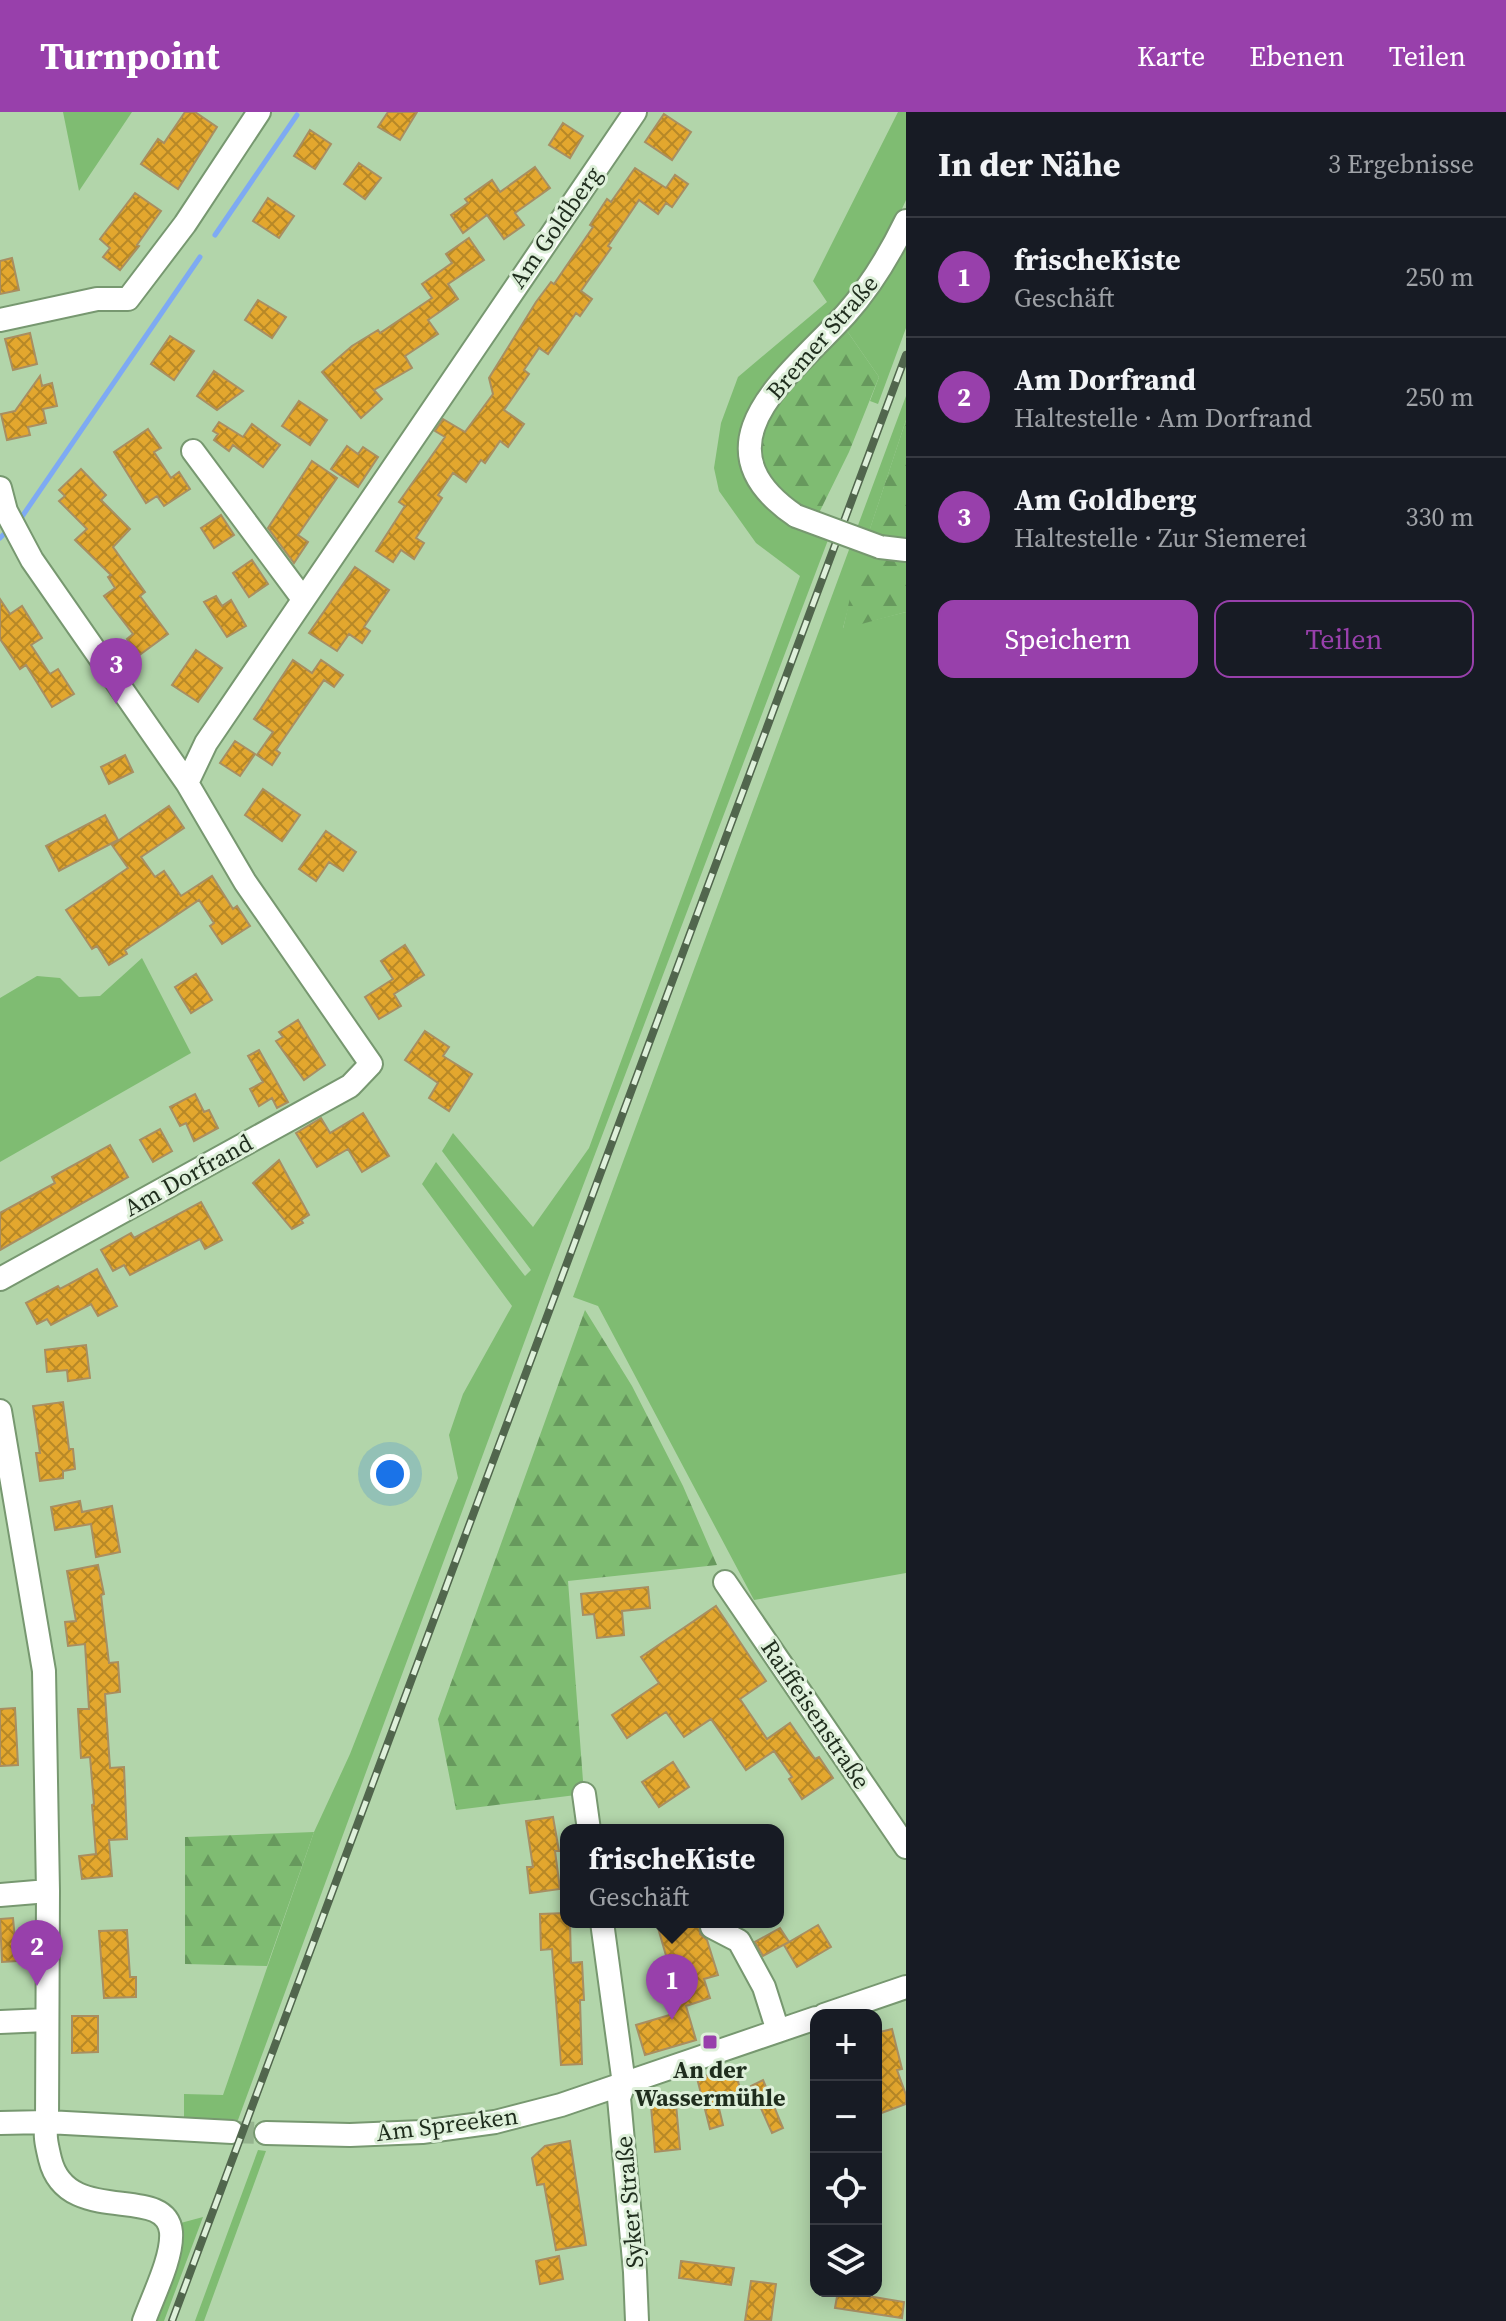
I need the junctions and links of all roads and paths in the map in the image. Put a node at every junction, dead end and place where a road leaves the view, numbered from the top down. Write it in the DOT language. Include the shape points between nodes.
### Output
graph roads {
  1 [pos="259,112"];
  2 [pos="635,112"];
  3 [pos="906,221"];
  4 [pos="0,320"];
  5 [pos="193,451"];
  6 [pos="0,488"];
  7 [pos="906,550"];
  8 [pos="303,599"];
  9 [pos="187,783"];
  10 [pos="0,1279"];
  11 [pos="0,1411"];
  12 [pos="6,1475"];
  13 [pos="725,1582"];
  14 [pos="584,1794"];
  15 [pos="588,1824"];
  16 [pos="906,1847"];
  17 [pos="48,1891"];
  18 [pos="0,1895"];
  19 [pos="603,1928"];
  20 [pos="714,1928"];
  21 [pos="906,1987"];
  22 [pos="842,2009"];
  23 [pos="47,2020"];
  24 [pos="810,2020"];
  25 [pos="0,2022"];
  26 [pos="778,2031"];
  27 [pos="624,2084"];
  28 [pos="47,2122"];
  29 [pos="0,2123"];
  30 [pos="232,2132"];
  31 [pos="266,2133"];
  32 [pos="144,2321"];
  33 [pos="637,2321"];
  1 -- 4 [label="street" via="128,299 97,299"];
  2 -- 8 [label="street, Am Goldberg"];
  3 -- 7 [label="street, Bremer Straße, bridge" via="879,271 848,312 769,394 750,443 760,484 777,503 796,516 880,547"];
  5 -- 8 [label="street"];
  6 -- 9 [label="street" via="32,560"];
  8 -- 9 [label="street, Am Goldberg" via="206,743"];
  9 -- 10 [label="street, Am Dorfrand" via="245,882 371,1064 350,1086"];
  11 -- 12 [label="street"];
  12 -- 17 [label="street" via="44,1671"];
  13 -- 16 [label="street, Raiffeisenstraße"];
  14 -- 15 [label="street"];
  17 -- 18 [label="street"];
  17 -- 23 [label="street"];
  19 -- 27 [label="street"];
  20 -- 26 [label="street" via="739,1941 764,1987"];
  21 -- 22 [label="street"];
  23 -- 25 [label="street"];
  23 -- 28 [label="street"];
  24 -- 26 [label="street"];
  26 -- 27 [label="street"];
  27 -- 31 [label="street, Am Spreeken" via="531,2114 422,2132"];
  27 -- 33 [label="street, Syker Straße" via="619,2098"];
  28 -- 29 [label="street"];
  28 -- 30 [label="street"];
  28 -- 32 [label="street" via="44,2134 54,2175 69,2191 156,2209 167,2220 169,2250"];
}
